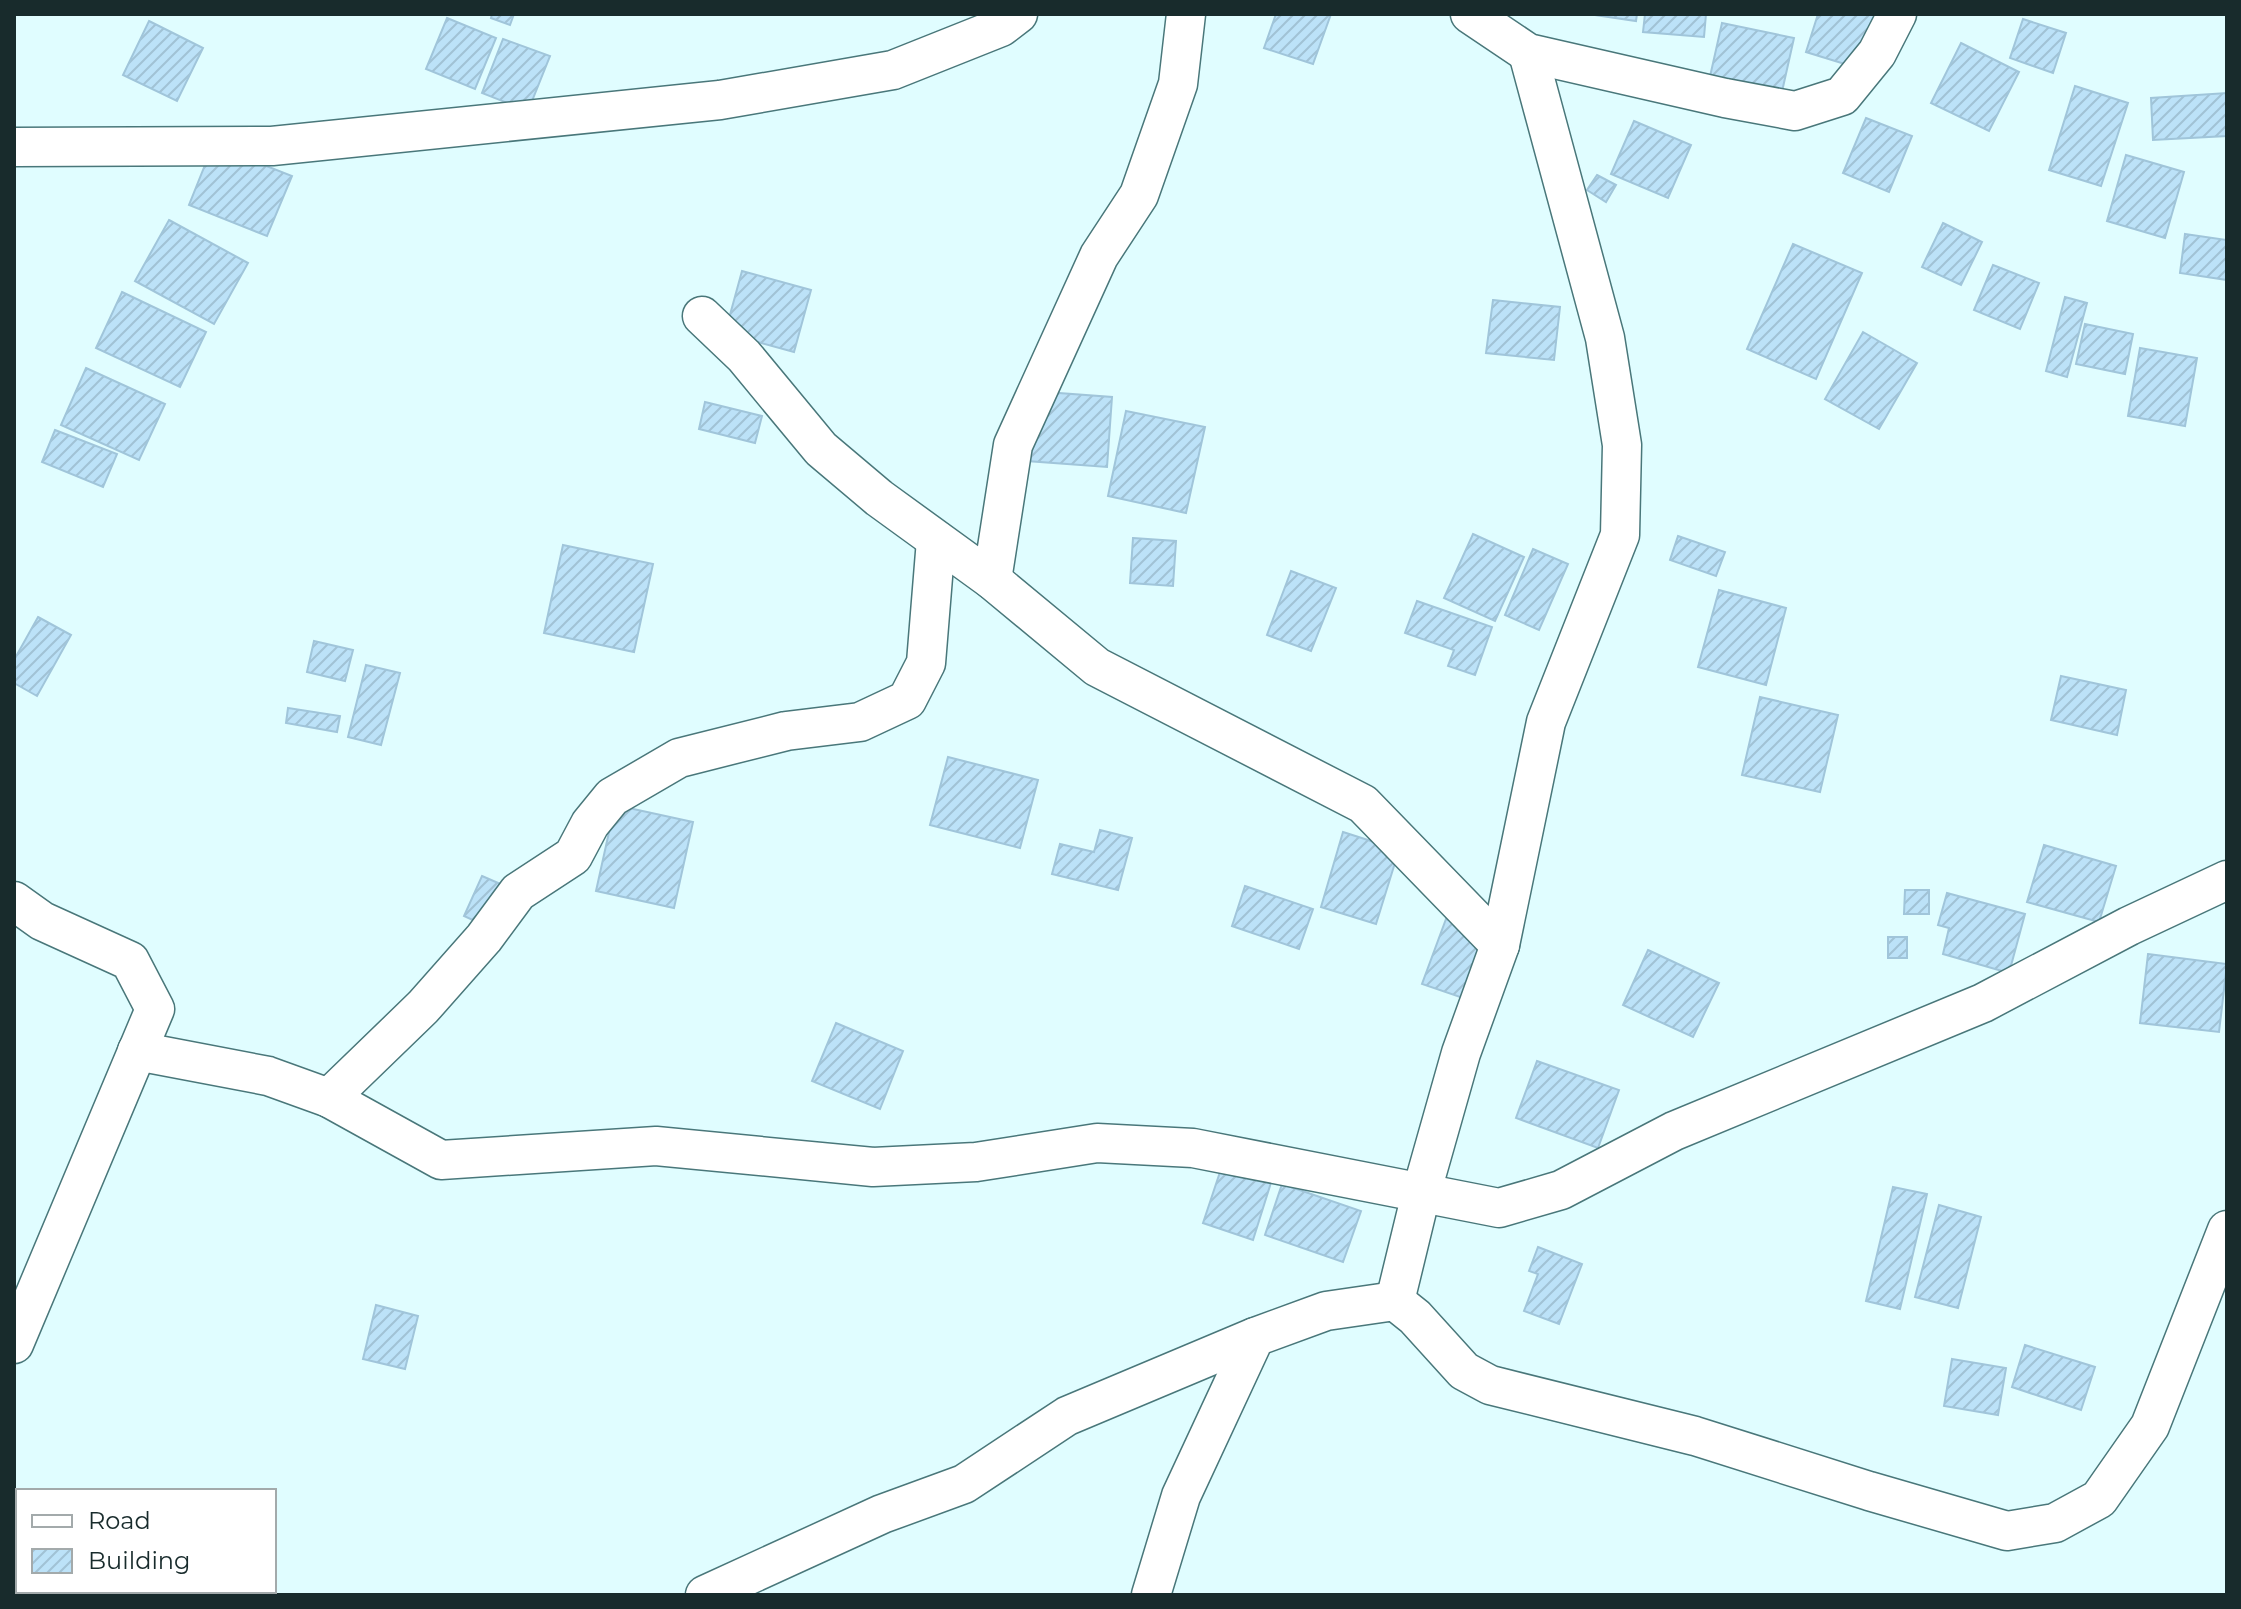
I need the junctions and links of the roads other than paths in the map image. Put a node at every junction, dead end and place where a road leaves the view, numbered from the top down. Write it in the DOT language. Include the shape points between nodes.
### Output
graph roads {
  1 [pos="1018,14"];
  2 [pos="1186,14"];
  3 [pos="1470,14"];
  4 [pos="1897,14"];
  5 [pos="1528,53"];
  6 [pos="14,147"];
  7 [pos="702,316"];
  8 [pos="936,540"];
  9 [pos="992,580"];
  10 [pos="2227,880"];
  11 [pos="14,901"];
  12 [pos="1500,945"];
  13 [pos="137,1051"];
  14 [pos="329,1098"];
  15 [pos="1421,1194"];
  16 [pos="2227,1230"];
  17 [pos="1395,1301"];
  18 [pos="1255,1337"];
  19 [pos="14,1344"];
  20 [pos="705,1595"];
  21 [pos="1151,1595"];
  1 -- 6 [label="street" via="1001,27 893,70 720,100 272,146"];
  2 -- 9 [label="street" via="1178,84 1139,195 1099,256 1013,445"];
  3 -- 5 [label="street"];
  4 -- 5 [label="street" via="1877,53 1842,96 1795,111"];
  5 -- 12 [label="street" via="1605,338 1622,445 1620,535 1546,722"];
  7 -- 8 [label="street" via="744,356 821,449"];
  8 -- 9 [label="street"];
  8 -- 14 [label="street" via="926,663 907,700 860,722 786,731 679,758 612,797 573,856 518,892 423,1007"];
  9 -- 12 [label="street" via="1097,667 1363,804"];
  10 -- 15 [label="street" via="1983,1003 1674,1131 1561,1190 1499,1208"];
  11 -- 13 [label="street" via="42,921 130,961 155,1009"];
  12 -- 15 [label="street" via="1461,1053"];
  13 -- 14 [label="street" via="268,1076"];
  13 -- 19 [label="street"];
  14 -- 15 [label="street" via="441,1160 656,1146 873,1167 976,1162 1097,1143 1193,1148"];
  15 -- 17 [label="street"];
  16 -- 17 [label="street" via="2150,1426 2099,1499 2055,1523 2007,1531 1695,1436 1490,1385 1464,1371"];
  17 -- 18 [label="street" via="1326,1311"];
  18 -- 20 [label="street" via="1067,1416 964,1484 882,1514"];
  18 -- 21 [label="street" via="1181,1496"];
}
